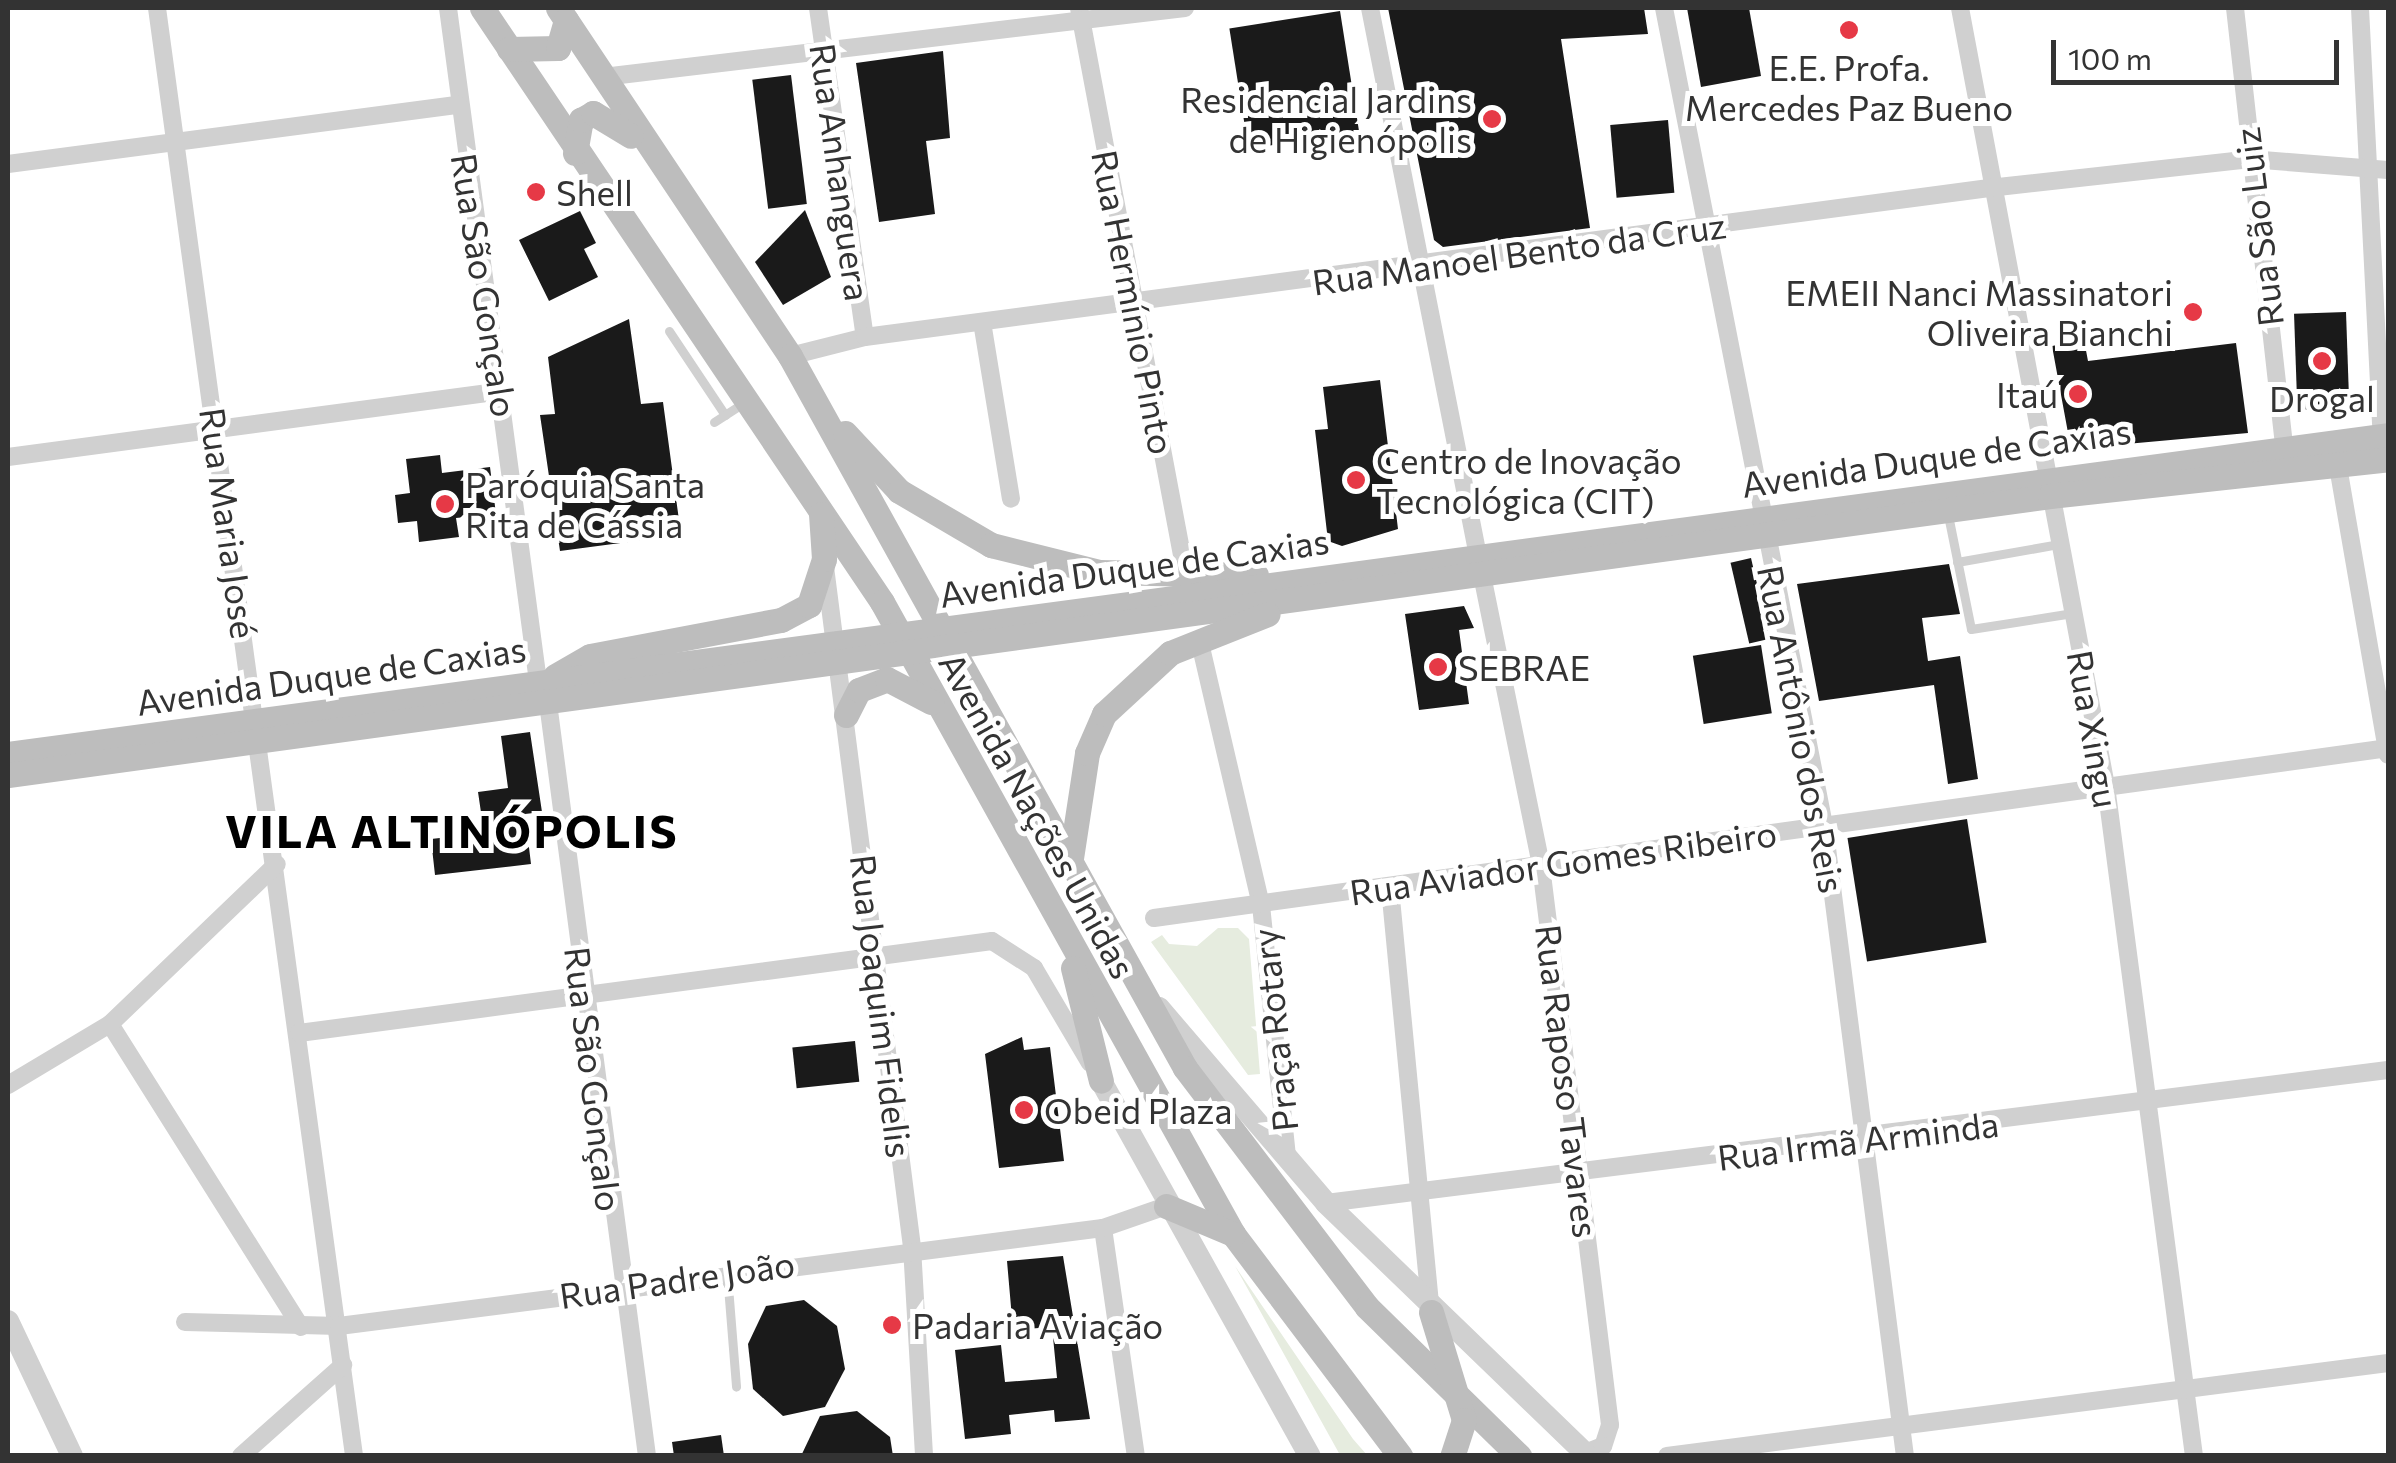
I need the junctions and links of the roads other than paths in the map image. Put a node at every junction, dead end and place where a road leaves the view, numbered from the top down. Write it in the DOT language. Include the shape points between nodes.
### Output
graph roads {
  1 [pos="157,8"];
  2 [pos="448,8"];
  3 [pos="482,8"];
  4 [pos="818,8"];
  5 [pos="1185,8"];
  6 [pos="1370,8"];
  7 [pos="1664,8"];
  8 [pos="1960,8"];
  9 [pos="2235,8"];
  10 [pos="2360,8"];
  11 [pos="562,14"];
  12 [pos="1080,15"];
  13 [pos="509,49"];
  14 [pos="824,55"];
  15 [pos="603,77"];
  16 [pos="458,105"];
  17 [pos="176,143"];
  18 [pos="648,147"];
  19 [pos="575,153"];
  20 [pos="2250,159"];
  21 [pos="8,164"];
  22 [pos="2380,170"];
  23 [pos="1989,188"];
  24 [pos="1704,226"];
  25 [pos="1421,267"];
  26 [pos="1133,306"];
  27 [pos="983,328"];
  28 [pos="669,331"];
  29 [pos="865,337"];
  30 [pos="790,356"];
  31 [pos="502,391"];
  32 [pos="735,408"];
  33 [pos="818,410"];
  34 [pos="714,422"];
  35 [pos="216,428"];
  36 [pos="2284,447"];
  37 [pos="2386,447"];
  38 [pos="2336,451"];
  39 [pos="8,457"];
  40 [pos="2048,486"];
  41 [pos="1012,499"];
  42 [pos="820,509"];
  43 [pos="1948,512"];
  44 [pos="1764,528"];
  45 [pos="2059,544"];
  46 [pos="824,558"];
  47 [pos="1957,562"];
  48 [pos="1481,568"];
  49 [pos="1178,597"];
  50 [pos="1301,601"];
  51 [pos="2073,614"];
  52 [pos="1200,643"];
  53 [pos="544,688"];
  54 [pos="936,707"];
  55 [pos="846,714"];
  56 [pos="257,731"];
  57 [pos="2388,750"];
  58 [pos="8,754"];
  59 [pos="8,775"];
  60 [pos="2106,786"];
  61 [pos="1824,825"];
  62 [pos="1071,858"];
  63 [pos="277,864"];
  64 [pos="1540,866"];
  65 [pos="1390,888"];
  66 [pos="1261,905"];
  67 [pos="1154,918"];
  68 [pos="1064,934"];
  69 [pos="876,955"];
  70 [pos="583,994"];
  71 [pos="1154,1003"];
  72 [pos="110,1024"];
  73 [pos="299,1033"];
  74 [pos="2388,1070"];
  75 [pos="1100,1082"];
  76 [pos="8,1085"];
  77 [pos="2154,1102"];
  78 [pos="1868,1138"];
  79 [pos="1287,1154"];
  80 [pos="1580,1176"];
  81 [pos="1423,1197"];
  82 [pos="1326,1204"];
  83 [pos="1166,1206"];
  84 [pos="1102,1228"];
  85 [pos="1233,1234"];
  86 [pos="912,1247"];
  87 [pos="727,1271"];
  88 [pos="621,1288"];
  89 [pos="1431,1312"];
  90 [pos="8,1321"];
  91 [pos="185,1322"];
  92 [pos="339,1326"];
  93 [pos="301,1328"];
  94 [pos="2388,1363"];
  95 [pos="32,1364"];
  96 [pos="343,1365"];
  97 [pos="8,1366"];
  98 [pos="736,1387"];
  99 [pos="2185,1389"];
  100 [pos="1453,1396"];
  101 [pos="1901,1426"];
  102 [pos="68,1452"];
  103 [pos="1402,1454"];
  104 [pos="1586,1454"];
  105 [pos="241,1456"];
  106 [pos="354,1456"];
  107 [pos="647,1456"];
  108 [pos="924,1456"];
  109 [pos="1136,1456"];
  110 [pos="1310,1456"];
  111 [pos="1452,1456"];
  112 [pos="1519,1456"];
  113 [pos="1667,1456"];
  114 [pos="1905,1456"];
  115 [pos="2194,1456"];
  1 -- 17 [label="street, Rua Maria José"];
  2 -- 16 [label="street, Rua São Gonçalo"];
  3 -- 13 [label="main road, Avenida Nações Unidas"];
  4 -- 14 [label="street, Rua Anhanguera"];
  5 -- 12 [label="street"];
  6 -- 25 [label="street, Rua Raposo Tavares"];
  7 -- 24 [label="street, Rua Antônio dos Reis"];
  8 -- 23 [label="street, Rua Xingu"];
  9 -- 20 [label="street, Rua São Luiz"];
  10 -- 22 [label="street"];
  11 -- 13 [label="main road" via="558,48"];
  11 -- 15 [label="main road, Avenida Nações Unidas"];
  12 -- 14 [label="street"];
  12 -- 26 [label="street, Rua Hermínio Pinto"];
  13 -- 19 [label="main road, Avenida Nações Unidas"];
  14 -- 15 [label="street"];
  14 -- 29 [label="street, Rua Anhanguera"];
  15 -- 18 [label="main road, Avenida Nações Unidas"];
  16 -- 17 [label="street"];
  16 -- 31 [label="street, Rua São Gonçalo"];
  17 -- 21 [label="street"];
  17 -- 35 [label="street, Rua Maria José"];
  18 -- 19 [label="main road" via="608,114 593,113 582,120"];
  18 -- 30 [label="main road, Avenida Nações Unidas"];
  19 -- 32 [label="main road, Avenida Nações Unidas"];
  20 -- 22 [label="street, Rua Manoel Bento da Cruz"];
  20 -- 23 [label="street, Rua Manoel Bento da Cruz"];
  20 -- 36 [label="street, Rua São Luiz"];
  22 -- 37 [label="street"];
  23 -- 24 [label="street, Rua Manoel Bento da Cruz"];
  23 -- 40 [label="street, Rua Xingu"];
  24 -- 25 [label="street, Rua Manoel Bento da Cruz"];
  24 -- 44 [label="street, Rua Antônio dos Reis"];
  25 -- 26 [label="street, Rua Manoel Bento da Cruz"];
  25 -- 48 [label="street, Rua Raposo Tavares"];
  26 -- 27 [label="street, Rua Manoel Bento da Cruz"];
  26 -- 49 [label="street, Rua Hermínio Pinto"];
  27 -- 29 [label="street, Rua Manoel Bento da Cruz"];
  27 -- 41 [label="street"];
  28 -- 32 [label="lane"];
  29 -- 30 [label="street, Rua Manoel Bento da Cruz"];
  30 -- 33 [label="main road, Avenida Nações Unidas"];
  31 -- 35 [label="street"];
  31 -- 53 [label="street, Rua São Gonçalo"];
  32 -- 34 [label="lane"];
  32 -- 42 [label="main road, Avenida Nações Unidas"];
  33 -- 49 [label="main road" via="899,491 991,545"];
  33 -- 62 [label="main road, Avenida Nações Unidas"];
  35 -- 39 [label="street"];
  35 -- 56 [label="street, Rua Maria José"];
  36 -- 38 [label="main road, Avenida Duque de Caxias"];
  36 -- 40 [label="main road, Avenida Duque de Caxias"];
  37 -- 38 [label="main road, Avenida Duque de Caxias"];
  38 -- 40 [label="main road, Avenida Duque de Caxias"];
  38 -- 57 [label="street"];
  40 -- 43 [label="main road, Avenida Duque de Caxias"];
  40 -- 44 [label="main road, Avenida Duque de Caxias"];
  40 -- 45 [label="street, Rua Xingu"];
  42 -- 46 [label="main road"];
  42 -- 54 [label="main road, Avenida Nações Unidas"];
  43 -- 44 [label="main road, Avenida Duque de Caxias"];
  43 -- 47 [label="lane"];
  44 -- 48 [label="main road, Avenida Duque de Caxias"];
  44 -- 61 [label="street, Rua Antônio dos Reis"];
  45 -- 47 [label="lane"];
  45 -- 51 [label="street, Rua Xingu"];
  46 -- 53 [label="main road" via="809,604 781,620 590,656"];
  46 -- 55 [label="street, Rua Joaquim Fidelis"];
  47 -- 51 [label="lane" via="1971,628"];
  48 -- 49 [label="main road, Avenida Duque de Caxias" via="1310,576"];
  48 -- 50 [label="main road, Avenida Duque de Caxias"];
  48 -- 64 [label="street, Rua Raposo Tavares"];
  49 -- 50 [label="main road, Avenida Duque de Caxias"];
  49 -- 53 [label="main road, Avenida Duque de Caxias" via="637,681"];
  50 -- 52 [label="main road"];
  51 -- 60 [label="street, Rua Xingu"];
  52 -- 62 [label="main road" via="1170,653 1104,714 1086,753"];
  52 -- 66 [label="street, Praça Rotary"];
  53 -- 56 [label="main road, Avenida Duque de Caxias"];
  53 -- 70 [label="street, Rua São Gonçalo"];
  54 -- 55 [label="main road" via="910,684 887,679 859,690"];
  54 -- 68 [label="main road, Avenida Nações Unidas"];
  55 -- 69 [label="street, Rua Joaquim Fidelis"];
  56 -- 58 [label="main road, Avenida Duque de Caxias"];
  56 -- 59 [label="main road, Avenida Duque de Caxias"];
  56 -- 63 [label="street, Rua Maria José"];
  57 -- 60 [label="street, Rua Aviador Gomes Ribeiro"];
  60 -- 61 [label="street, Rua Aviador Gomes Ribeiro"];
  60 -- 77 [label="street, Rua Xingu"];
  61 -- 64 [label="street, Rua Aviador Gomes Ribeiro"];
  61 -- 78 [label="street, Rua Antônio dos Reis"];
  62 -- 71 [label="main road, Avenida Nações Unidas"];
  63 -- 72 [label="street"];
  63 -- 73 [label="street, Rua Maria José"];
  64 -- 65 [label="street, Rua Aviador Gomes Ribeiro"];
  64 -- 80 [label="street, Rua Raposo Tavares"];
  65 -- 66 [label="street, Rua Aviador Gomes Ribeiro"];
  65 -- 81 [label="street"];
  66 -- 67 [label="street, Rua Aviador Gomes Ribeiro"];
  66 -- 79 [label="street, Praça Rotary"];
  68 -- 75 [label="main road"];
  68 -- 85 [label="main road, Avenida Nações Unidas"];
  69 -- 70 [label="street"];
  69 -- 75 [label="street" via="992,941 1015,951"];
  69 -- 86 [label="street, Rua Joaquim Fidelis"];
  70 -- 73 [label="street"];
  70 -- 88 [label="street, Rua São Gonçalo"];
  71 -- 79 [label="street, Avenida Nações Unidas"];
  71 -- 100 [label="main road, Avenida Nações Unidas" via="1185,1068 1254,1167"];
  72 -- 76 [label="street"];
  72 -- 93 [label="street"];
  73 -- 92 [label="street, Rua Maria José"];
  74 -- 77 [label="street, Rua Irmã Arminda"];
  75 -- 83 [label="street"];
  77 -- 78 [label="street, Rua Irmã Arminda"];
  77 -- 99 [label="street, Rua Xingu"];
  78 -- 80 [label="street, Rua Irmã Arminda"];
  78 -- 101 [label="street, Rua Antônio dos Reis"];
  79 -- 82 [label="street, Avenida Nações Unidas"];
  80 -- 81 [label="street, Rua Irmã Arminda"];
  80 -- 104 [label="street, Rua Raposo Tavares" via="1610,1425 1603,1446"];
  81 -- 82 [label="street, Rua Irmã Arminda"];
  81 -- 89 [label="street"];
  82 -- 89 [label="street, Avenida Nações Unidas"];
  83 -- 84 [label="street, Rua Padre João"];
  83 -- 85 [label="main road"];
  83 -- 110 [label="street"];
  84 -- 86 [label="street, Rua Padre João"];
  84 -- 109 [label="street"];
  85 -- 103 [label="main road, Avenida Nações Unidas"];
  86 -- 87 [label="street, Rua Padre João"];
  86 -- 108 [label="street, Rua Joaquim Fidelis"];
  87 -- 88 [label="street, Rua Padre João"];
  87 -- 98 [label="lane"];
  88 -- 92 [label="street, Rua Padre João"];
  88 -- 107 [label="street, Rua São Gonçalo"];
  89 -- 100 [label="main road"];
  89 -- 104 [label="street, Avenida Nações Unidas"];
  90 -- 95 [label="street"];
  91 -- 93 [label="street, Rua Padre João"];
  92 -- 93 [label="street, Rua Padre João"];
  92 -- 96 [label="street, Rua Maria José"];
  94 -- 99 [label="street"];
  95 -- 97 [label="street"];
  95 -- 102 [label="street"];
  96 -- 105 [label="street"];
  96 -- 106 [label="street, Rua Maria José"];
  99 -- 101 [label="street"];
  99 -- 115 [label="street, Rua Xingu"];
  100 -- 111 [label="main road" via="1464,1437"];
  100 -- 112 [label="main road, Avenida Nações Unidas"];
  101 -- 113 [label="street"];
  101 -- 114 [label="street, Rua Antônio dos Reis"];
}
